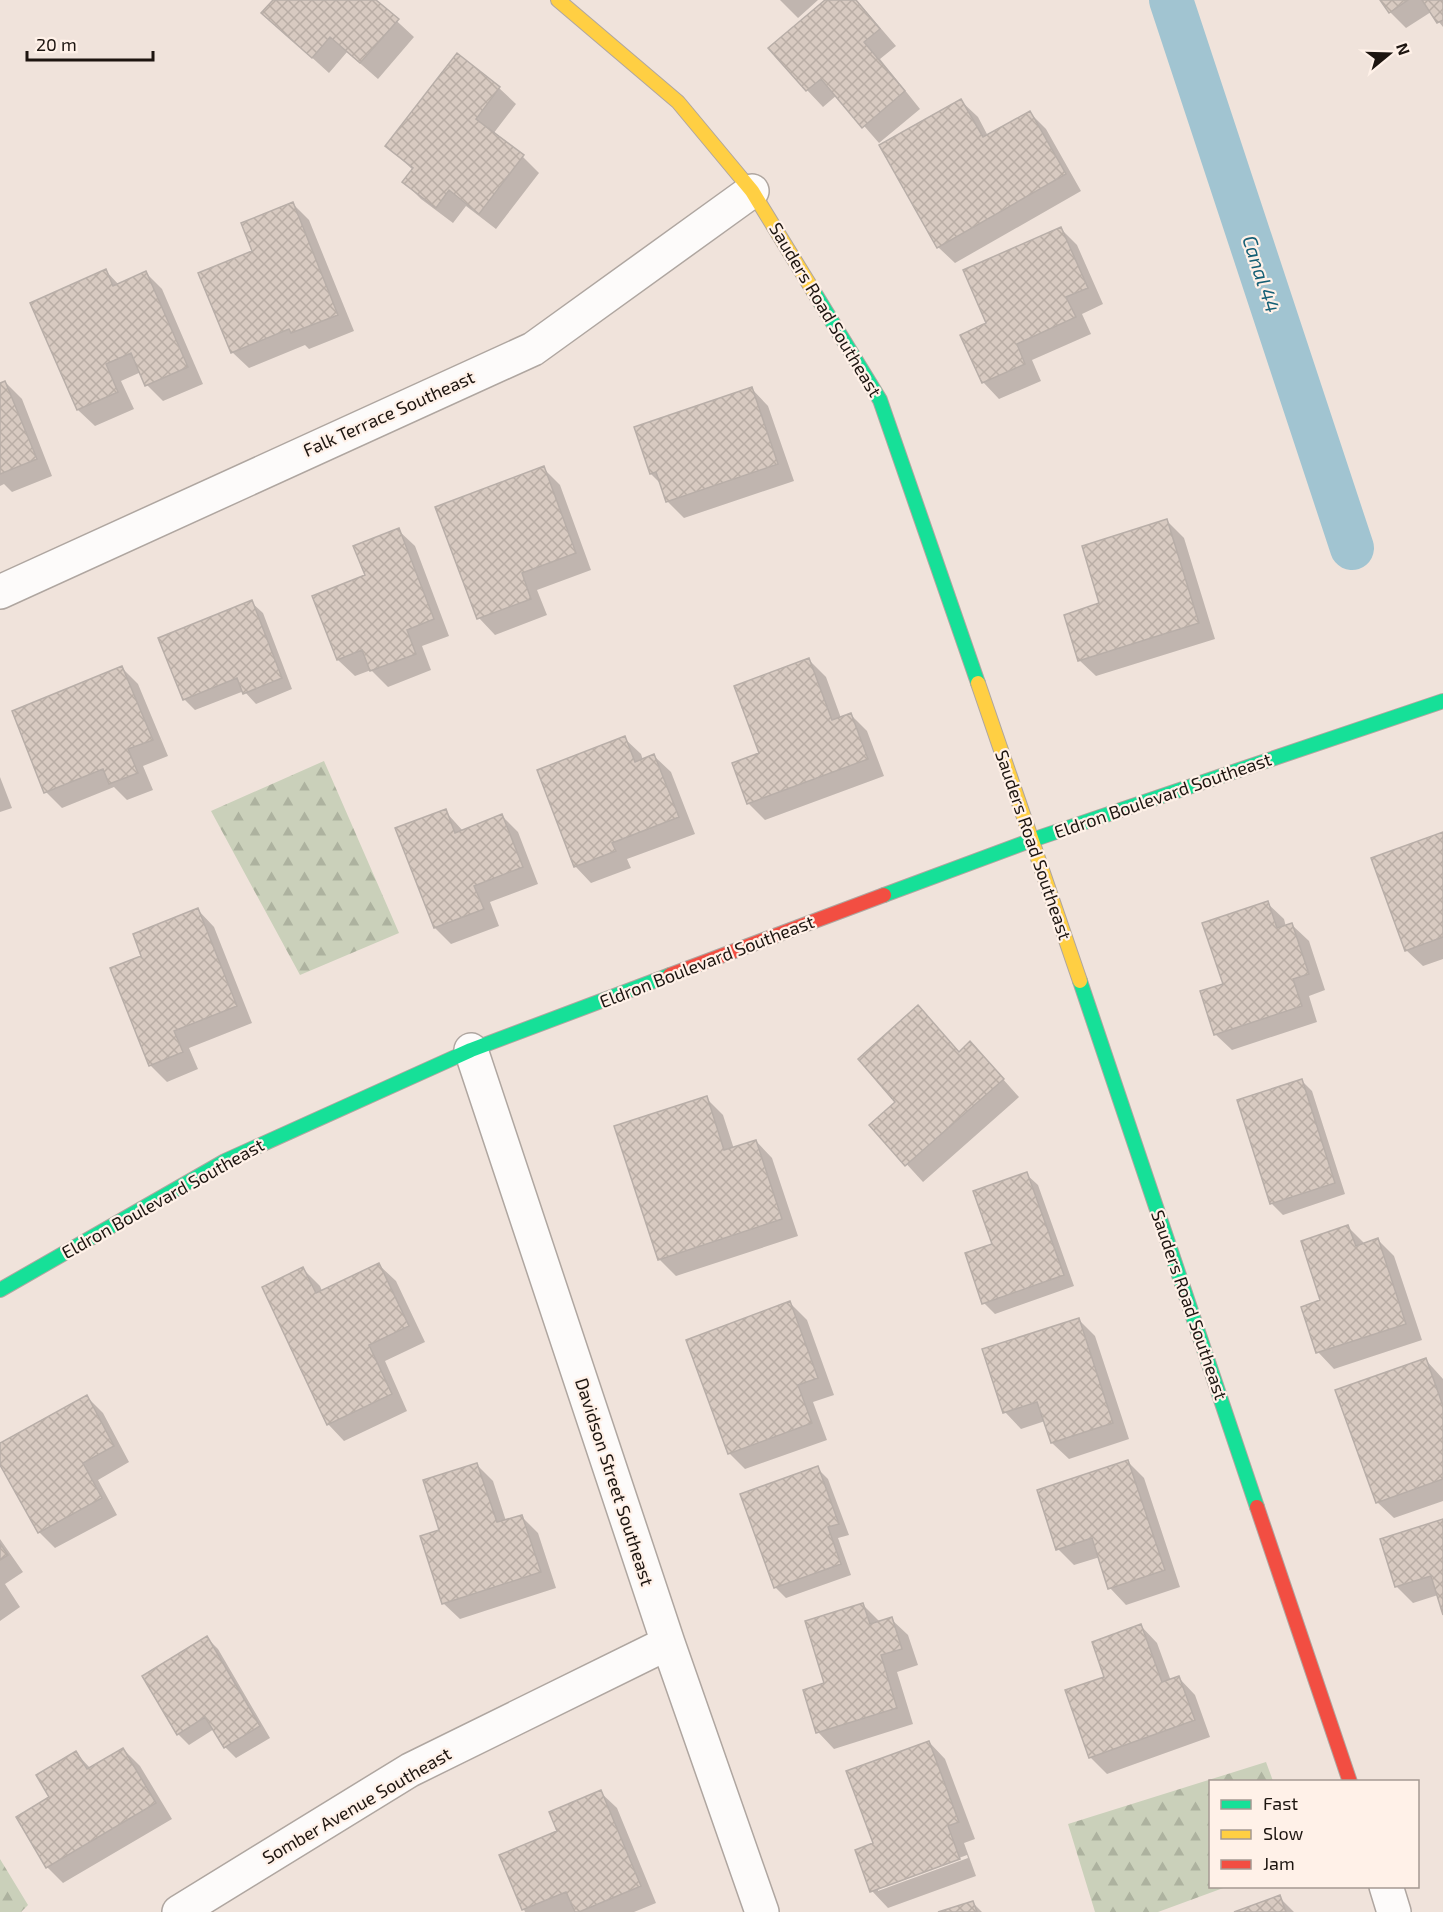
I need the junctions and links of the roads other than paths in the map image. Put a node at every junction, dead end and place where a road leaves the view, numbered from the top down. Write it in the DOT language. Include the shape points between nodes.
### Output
graph roads {
  1 [pos="558,0"];
  2 [pos="752,191"];
  3 [pos="0,592"];
  4 [pos="1443,701"];
  5 [pos="1032,840"];
  6 [pos="471,1050"];
  7 [pos="0,1290"];
  8 [pos="668,1643"];
  9 [pos="1349,1780"];
  10 [pos="1386,1888"];
  11 [pos="179,1912"];
  12 [pos="762,1912"];
  13 [pos="1394,1912"];
  1 -- 2 [label="street, Sauders Road Southeast" via="678,102"];
  2 -- 3 [label="street, Falk Terrace Southeast" via="533,349"];
  2 -- 5 [label="street, Sauders Road Southeast" via="880,400"];
  4 -- 5 [label="street, Eldron Boulevard Southeast"];
  5 -- 6 [label="street, Eldron Boulevard Southeast"];
  5 -- 9 [label="street, Sauders Road Southeast"];
  6 -- 7 [label="street, Eldron Boulevard Southeast" via="225,1161"];
  6 -- 8 [label="street, Davidson Street Southeast"];
  8 -- 11 [label="street, Somber Avenue Southeast" via="410,1770"];
  8 -- 12 [label="street, Davidson Street Southeast"];
  10 -- 13 [label="street"];
}
